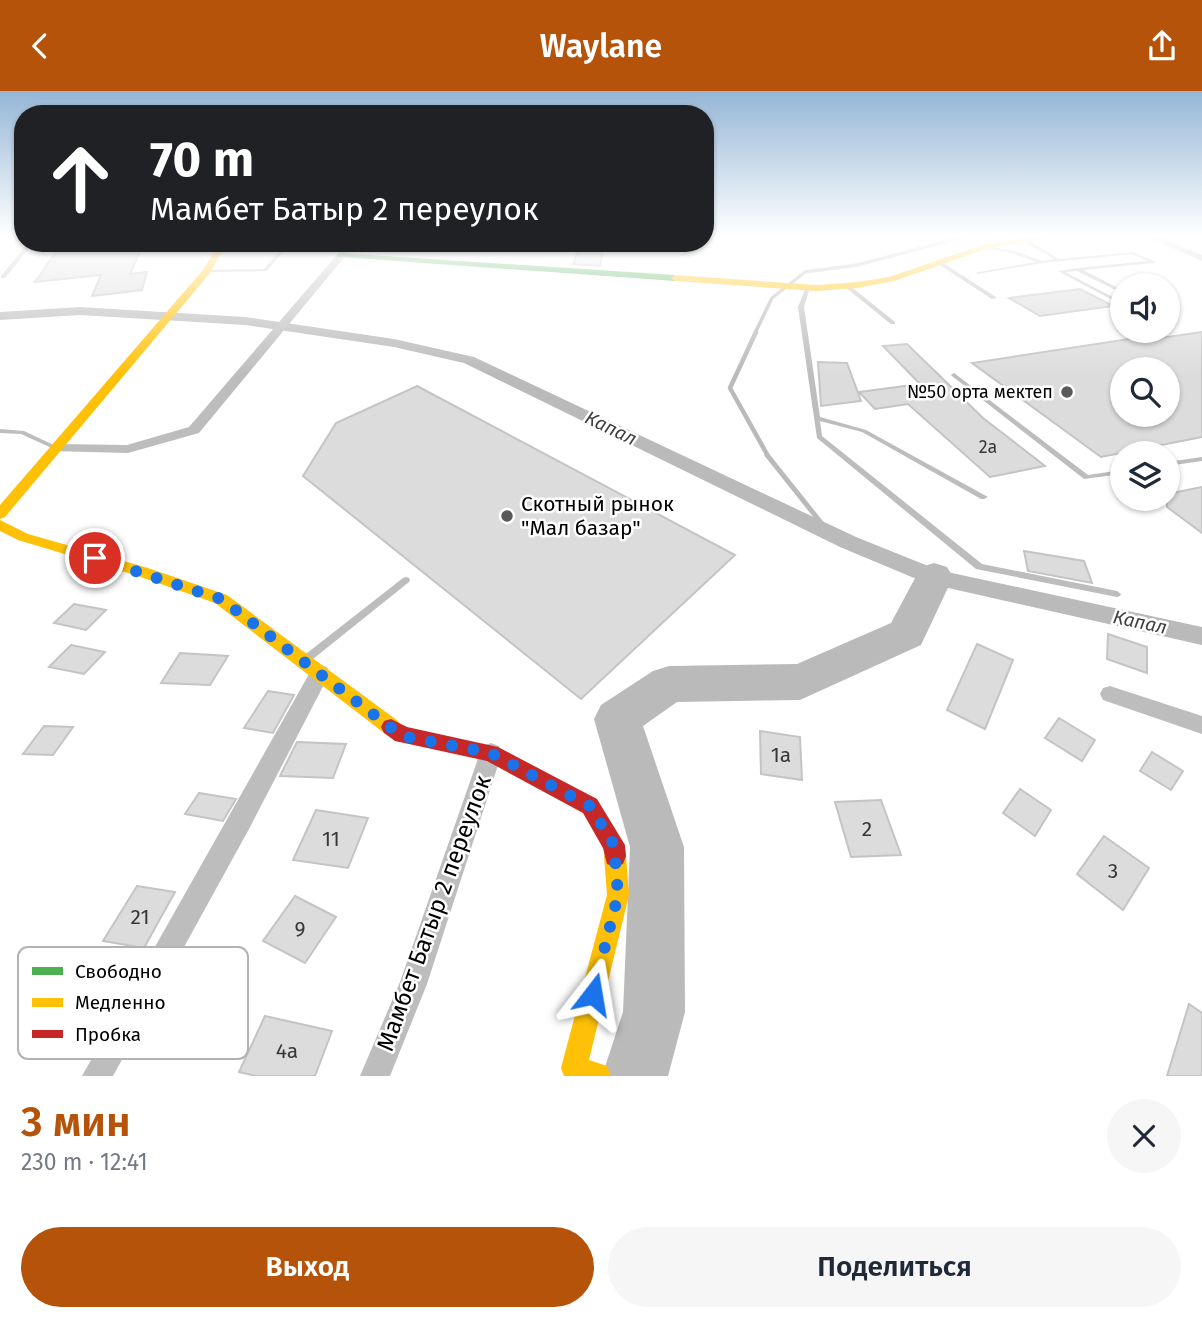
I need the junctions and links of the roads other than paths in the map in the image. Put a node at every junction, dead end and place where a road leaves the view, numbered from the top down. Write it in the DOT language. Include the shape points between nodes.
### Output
graph roads {
  1 [pos="197,283"];
  2 [pos="317,283"];
  3 [pos="757,283"];
  4 [pos="866,283"];
  5 [pos="971,283"];
  6 [pos="1082,283"];
  7 [pos="794,286"];
  8 [pos="847,286"];
  9 [pos="994,298"];
  10 [pos="1110,298"];
  11 [pos="893,323"];
  12 [pos="954,375"];
  13 [pos="816,418"];
  14 [pos="0,431"];
  15 [pos="56,448"];
  16 [pos="1202,459"];
  17 [pos="1180,462"];
  18 [pos="1110,474"];
  19 [pos="984,497"];
  20 [pos="0,514"];
  21 [pos="0,525"];
  22 [pos="406,580"];
  23 [pos="1117,594"];
  24 [pos="312,667"];
  25 [pos="1110,694"];
  26 [pos="1202,725"];
  27 [pos="491,753"];
  28 [pos="170,947"];
  29 [pos="107,1059"];
  30 [pos="580,1074"];
  31 [pos="97,1076"];
  32 [pos="375,1076"];
  1 -- 15 [label="street"];
  2 -- 15 [label="street" via="194,430 128,449"];
  3 -- 7 [label="street"];
  4 -- 8 [label="street"];
  5 -- 9 [label="lane"];
  6 -- 10 [label="lane"];
  7 -- 8 [label="street"];
  7 -- 13 [label="lane"];
  8 -- 11 [label="lane"];
  12 -- 18 [label="lane" via="1087,477"];
  13 -- 19 [label="lane" via="864,431"];
  13 -- 23 [label="lane" via="819,437 979,567"];
  14 -- 15 [label="lane" via="22,432"];
  15 -- 20 [label="street"];
  16 -- 17 [label="lane"];
  21 -- 24 [label="street, Мамбет Батыр 2 переулок" via="23,537 221,599"];
  22 -- 24 [label="lane"];
  24 -- 27 [label="street, Мамбет Батыр 2 переулок" via="402,736"];
  24 -- 28 [label="street" via="241,821"];
  25 -- 26 [label="street"];
  27 -- 30 [label="street" via="590,806 614,845 618,895"];
  27 -- 32 [label="street, Мамбет Батыр 2 переулок" via="413,984"];
  29 -- 31 [label="street"];
}
